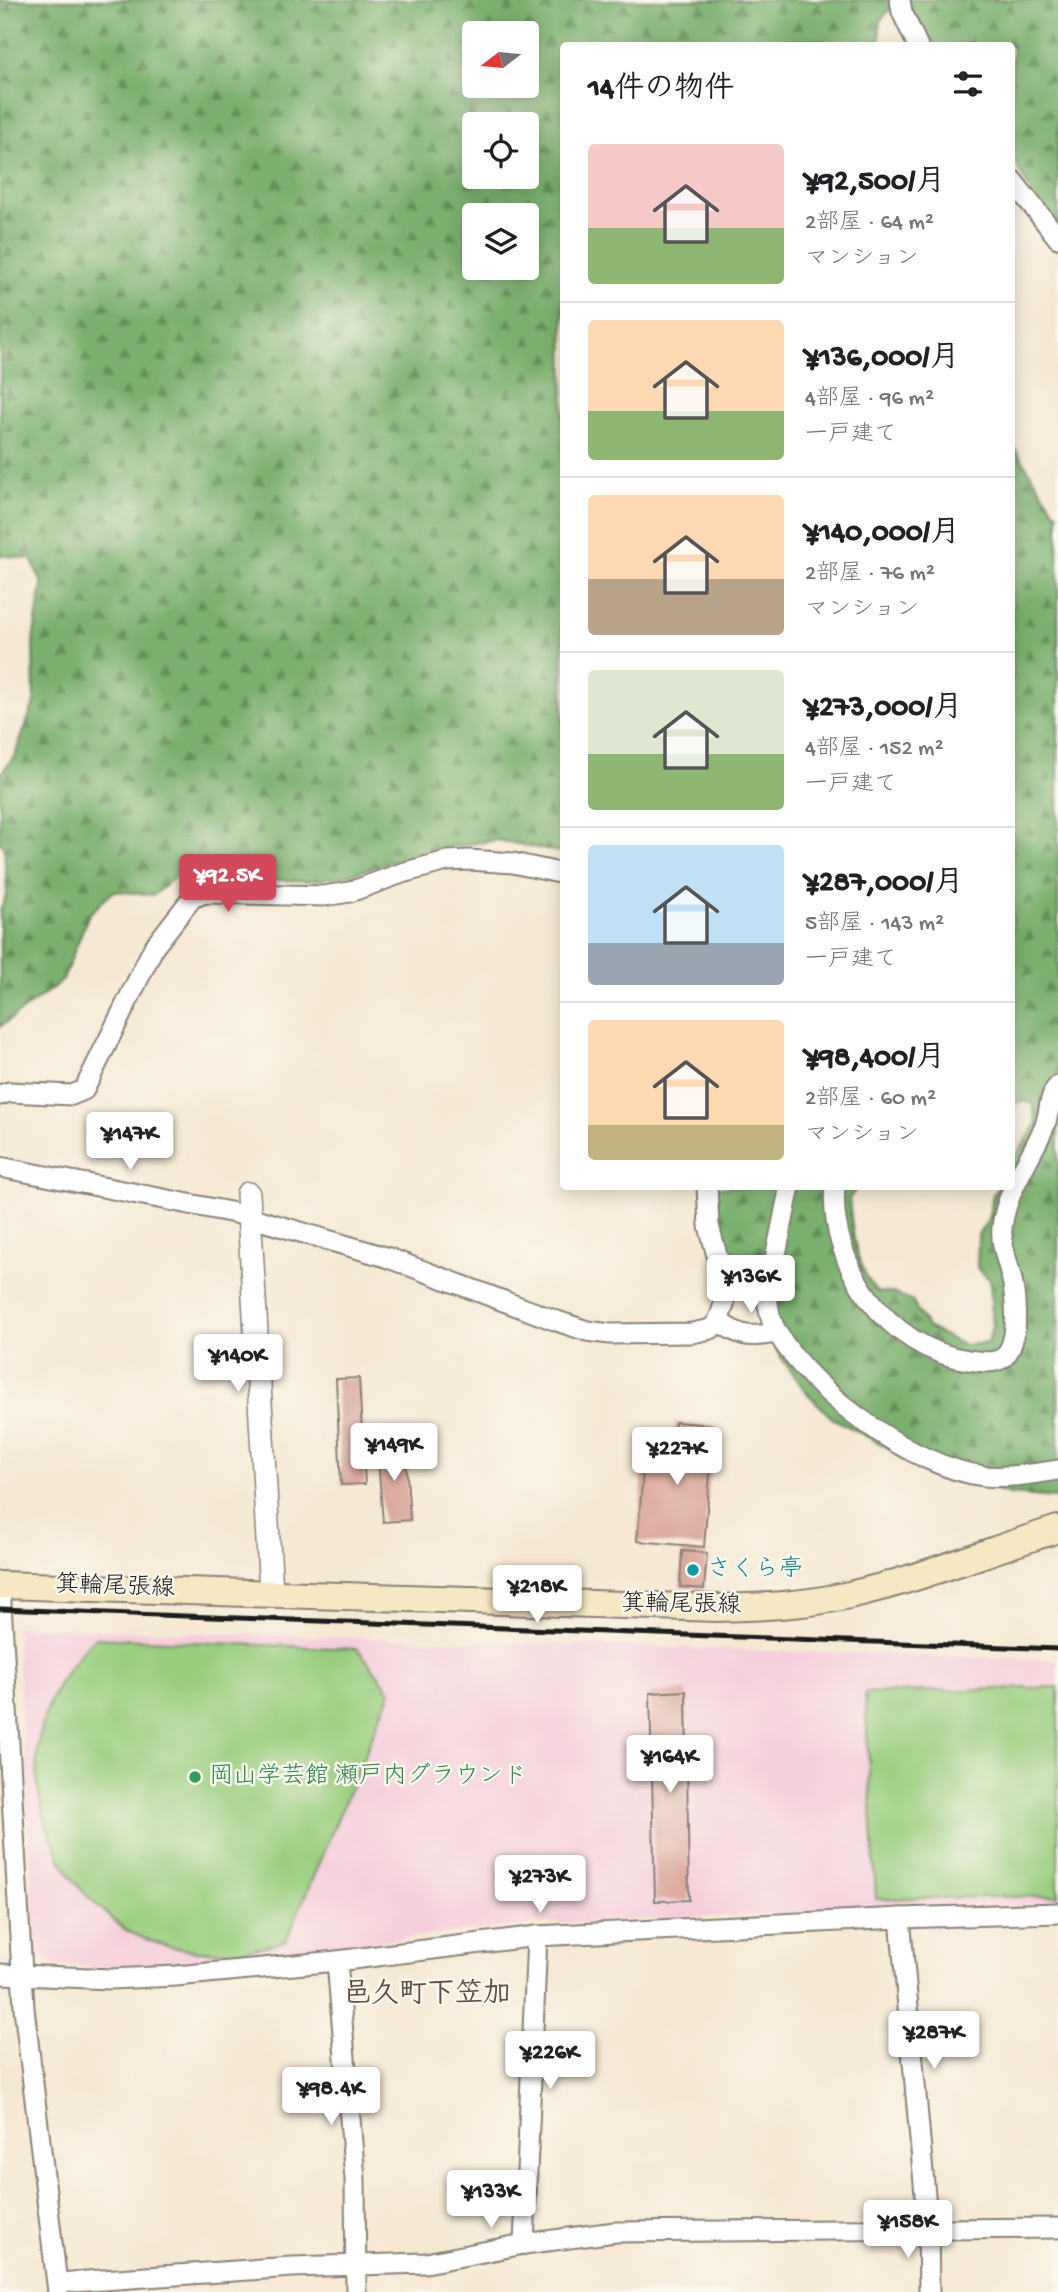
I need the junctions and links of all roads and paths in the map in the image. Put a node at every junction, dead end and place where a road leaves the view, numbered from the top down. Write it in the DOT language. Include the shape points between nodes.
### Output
graph roads {
  1 [pos="900,0"];
  2 [pos="916,42"];
  3 [pos="1015,184"];
  4 [pos="1058,238"];
  5 [pos="560,873"];
  6 [pos="1058,1086"];
  7 [pos="0,1095"];
  8 [pos="0,1167"];
  9 [pos="1015,1189"];
  10 [pos="707,1190"];
  11 [pos="789,1190"];
  12 [pos="835,1190"];
  13 [pos="1015,1190"];
  14 [pos="248,1194"];
  15 [pos="249,1218"];
  16 [pos="718,1321"];
  17 [pos="778,1334"];
  18 [pos="1058,1470"];
  19 [pos="1058,1529"];
  20 [pos="0,1585"];
  21 [pos="271,1592"];
  22 [pos="1058,1913"];
  23 [pos="900,1918"];
  24 [pos="537,1936"];
  25 [pos="337,1961"];
  26 [pos="0,1974"];
  27 [pos="23,1975"];
  28 [pos="928,2228"];
  29 [pos="1058,2228"];
  30 [pos="524,2244"];
  31 [pos="356,2265"];
  32 [pos="58,2288"];
  33 [pos="356,2292"];
  34 [pos="929,2292"];
  1 -- 2 [label="street"];
  3 -- 4 [label="street"];
  5 -- 7 [label="street" via="469,860 402,873 350,892 324,896 205,893 192,898 154,947 84,1090 72,1095"];
  6 -- 9 [label="street"];
  8 -- 15 [label="street"];
  10 -- 16 [label="street" via="709,1226 723,1278 724,1305"];
  11 -- 17 [label="street" via="767,1298"];
  12 -- 13 [label="street" via="839,1239 867,1297 910,1339 960,1359 985,1362 1001,1360 1013,1338 1013,1284 1002,1229"];
  14 -- 15 [label="street"];
  15 -- 16 [label="street" via="386,1257 587,1331 692,1334 710,1329"];
  15 -- 21 [label="street"];
  16 -- 17 [label="street" via="737,1334"];
  17 -- 18 [label="street" via="804,1369 848,1412 933,1463 983,1476"];
  19 -- 21 [label="main road, 箕輪尾張線" via="906,1580 778,1607"];
  20 -- 21 [label="main road, 箕輪尾張線"];
  20 -- 27 [label="street"];
  22 -- 23 [label="street"];
  23 -- 24 [label="street"];
  23 -- 28 [label="street"];
  24 -- 25 [label="street"];
  24 -- 30 [label="street"];
  25 -- 27 [label="street" via="110,1979"];
  25 -- 31 [label="street" via="355,2179"];
  26 -- 27 [label="street"];
  27 -- 32 [label="street"];
  28 -- 29 [label="street"];
  28 -- 30 [label="street" via="615,2232"];
  28 -- 34 [label="street"];
  30 -- 31 [label="street" via="426,2263"];
  31 -- 32 [label="street"];
  31 -- 33 [label="street"];
}
